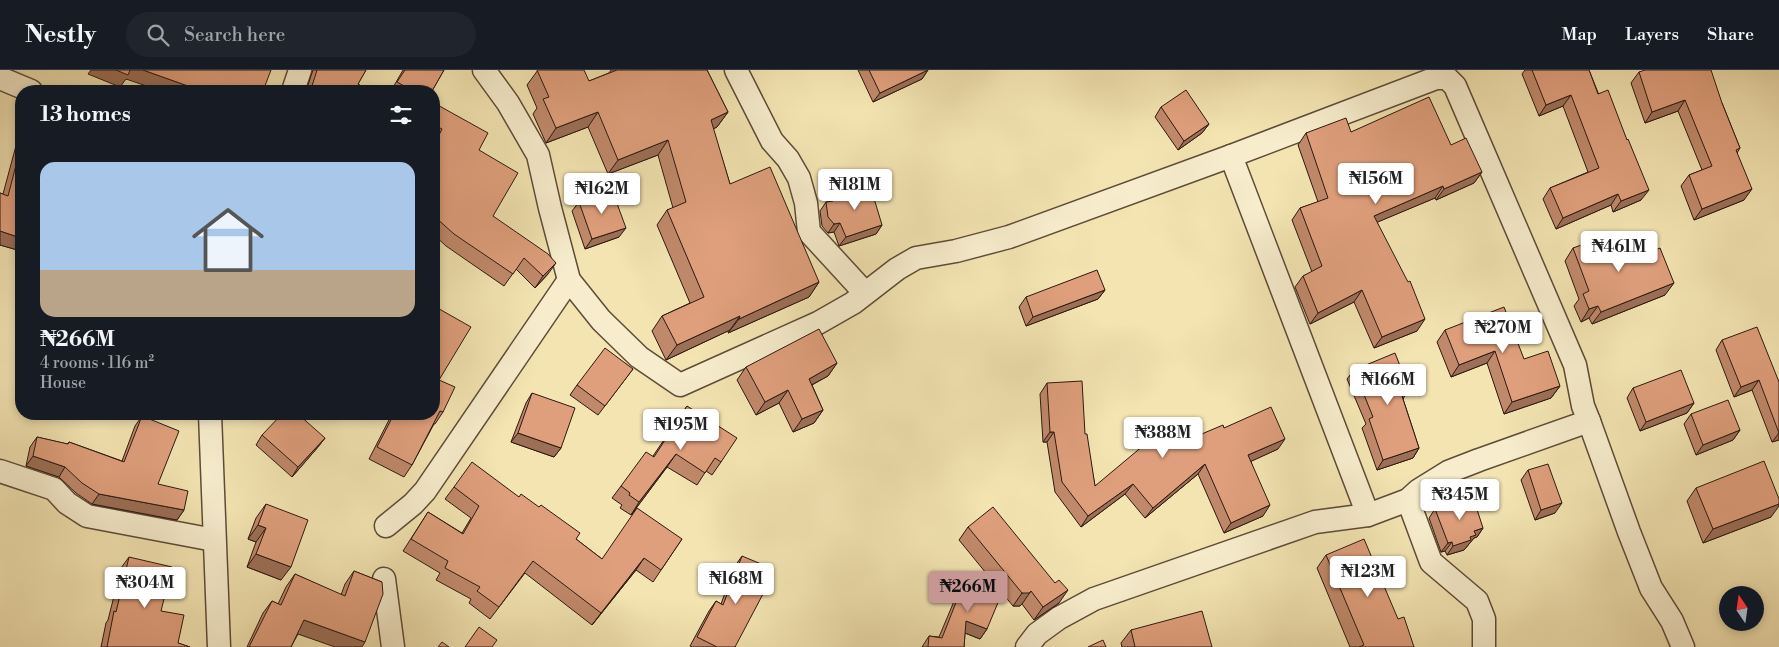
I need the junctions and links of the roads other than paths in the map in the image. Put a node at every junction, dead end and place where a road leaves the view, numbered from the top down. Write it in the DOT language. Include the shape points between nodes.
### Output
graph roads {
  1 [pos="300,70"];
  2 [pos="484,70"];
  3 [pos="736,70"];
  4 [pos="3,81"];
  5 [pos="15,85"];
  6 [pos="294,85"];
  7 [pos="1231,156"];
  8 [pos="569,280"];
  9 [pos="865,293"];
  10 [pos="210,420"];
  11 [pos="1589,422"];
  12 [pos="0,471"];
  13 [pos="1408,500"];
  14 [pos="1368,514"];
  15 [pos="386,526"];
  16 [pos="214,540"];
  17 [pos="384,579"];
  18 [pos="218,647"];
  19 [pos="392,647"];
  20 [pos="1026,647"];
  21 [pos="1484,647"];
  22 [pos="1682,647"];
  1 -- 6 [label="street"];
  2 -- 8 [label="street" via="508,103 538,155"];
  3 -- 9 [label="street" via="772,141 799,178 806,202 809,232"];
  4 -- 5 [label="street"];
  7 -- 9 [label="street" via="1009,237 916,258"];
  7 -- 11 [label="street" via="1436,78 1447,78 1455,86 1575,365"];
  7 -- 14 [label="street"];
  8 -- 9 [label="street" via="601,320 639,357 680,385 818,323"];
  8 -- 15 [label="street" via="425,491"];
  10 -- 16 [label="street"];
  11 -- 13 [label="street" via="1448,472"];
  11 -- 22 [label="street" via="1651,588 1672,621"];
  12 -- 16 [label="street" via="54,490 87,516"];
  13 -- 14 [label="street"];
  13 -- 21 [label="street" via="1431,562 1477,601 1484,619"];
  14 -- 20 [label="street" via="1315,522 1094,599 1059,618 1037,634"];
  16 -- 18 [label="street"];
  17 -- 19 [label="street"];
}
